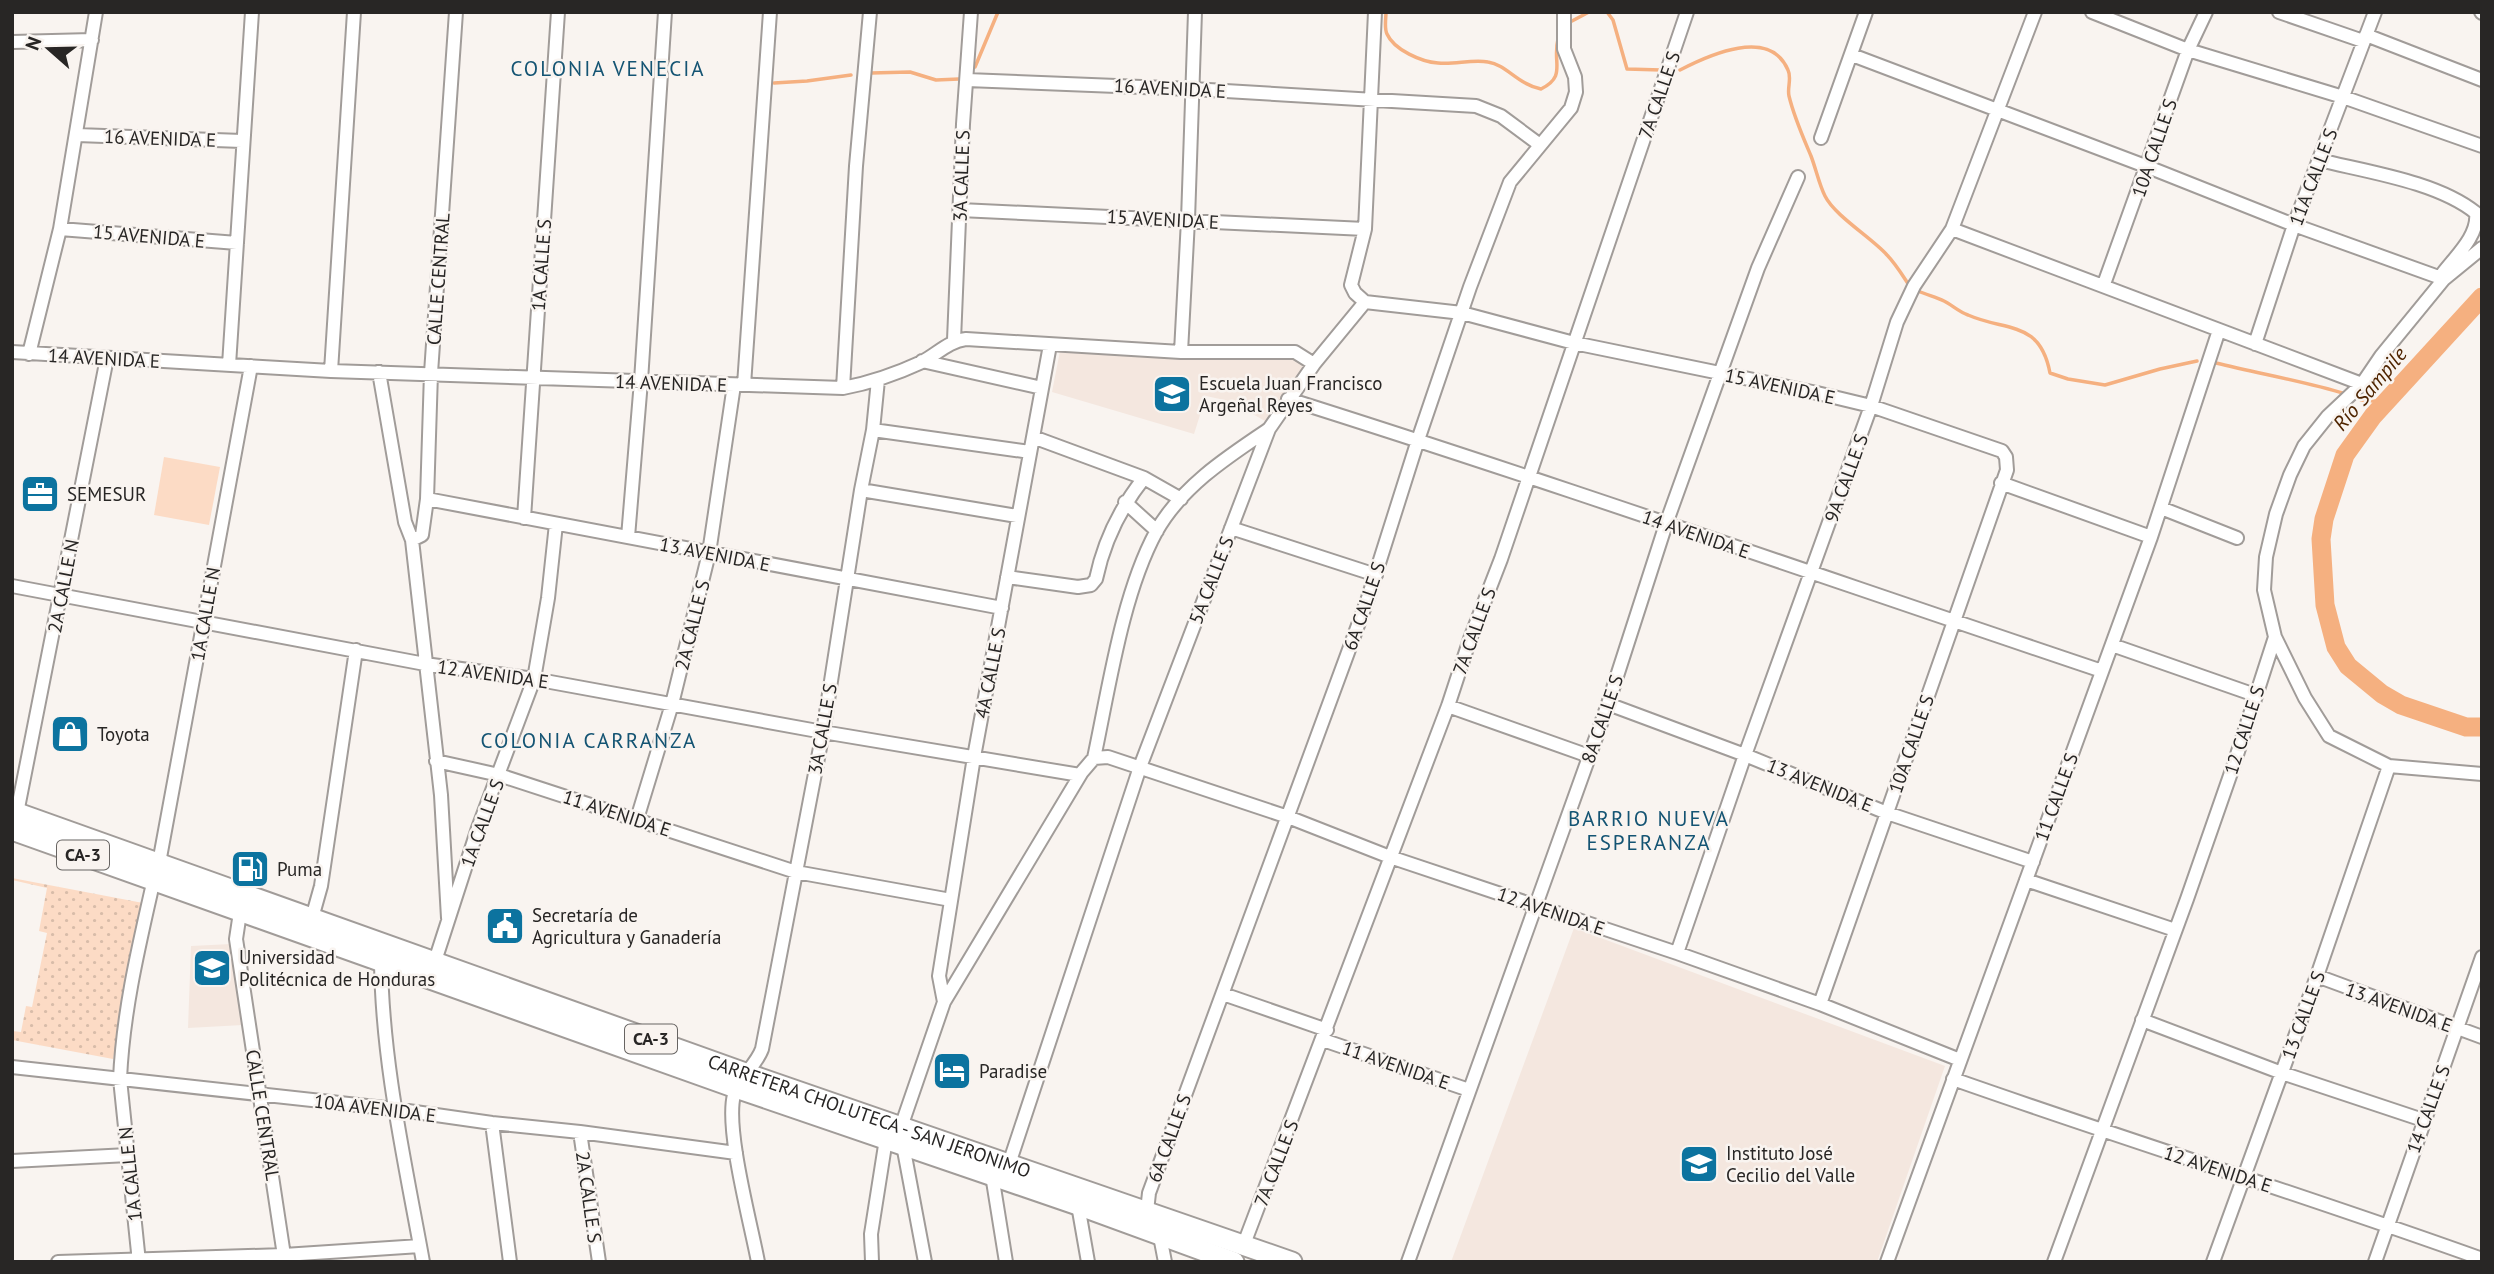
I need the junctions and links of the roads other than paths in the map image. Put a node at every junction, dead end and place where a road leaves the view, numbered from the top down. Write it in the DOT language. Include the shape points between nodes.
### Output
graph roads {
  1 [pos="96,12"];
  2 [pos="252,12"];
  3 [pos="354,12"];
  4 [pos="456,12"];
  5 [pos="558,12"];
  6 [pos="665,12"];
  7 [pos="770,12"];
  8 [pos="870,12"];
  9 [pos="971,12"];
  10 [pos="1195,12"];
  11 [pos="1375,12"];
  12 [pos="1564,12"];
  13 [pos="1687,12"];
  14 [pos="1867,12"];
  15 [pos="2035,12"];
  16 [pos="2092,12"];
  17 [pos="2206,12"];
  18 [pos="2279,12"];
  19 [pos="2375,12"];
  20 [pos="2365,38"];
  21 [pos="92,40"];
  22 [pos="12,42"];
  23 [pos="2188,50"];
  24 [pos="1852,55"];
  25 [pos="967,79"];
  26 [pos="2482,79"];
  27 [pos="1192,89"];
  28 [pos="2343,97"];
  29 [pos="1372,100"];
  30 [pos="1998,110"];
  31 [pos="77,135"];
  32 [pos="1822,138"];
  33 [pos="242,141"];
  34 [pos="1540,145"];
  35 [pos="2482,146"];
  36 [pos="2319,160"];
  37 [pos="2148,167"];
  38 [pos="1798,177"];
  39 [pos="960,209"];
  40 [pos="1188,220"];
  41 [pos="2294,225"];
  42 [pos="61,229"];
  43 [pos="1365,229"];
  44 [pos="1952,229"];
  45 [pos="237,243"];
  46 [pos="2482,248"];
  47 [pos="2442,278"];
  48 [pos="2104,285"];
  49 [pos="1365,302"];
  50 [pos="1462,313"];
  51 [pos="2219,330"];
  52 [pos="954,340"];
  53 [pos="1574,343"];
  54 [pos="2255,344"];
  55 [pos="1050,345"];
  56 [pos="12,352"];
  57 [pos="1181,352"];
  58 [pos="29,354"];
  59 [pos="107,358"];
  60 [pos="922,362"];
  61 [pos="1314,364"];
  62 [pos="229,365"];
  63 [pos="251,366"];
  64 [pos="331,371"];
  65 [pos="379,372"];
  66 [pos="431,373"];
  67 [pos="1720,373"];
  68 [pos="533,377"];
  69 [pos="878,380"];
  70 [pos="641,381"];
  71 [pos="2362,384"];
  72 [pos="739,385"];
  73 [pos="842,388"];
  74 [pos="1042,388"];
  75 [pos="1289,399"];
  76 [pos="1871,406"];
  77 [pos="1269,429"];
  78 [pos="873,430"];
  79 [pos="1033,437"];
  80 [pos="1418,440"];
  81 [pos="1030,452"];
  82 [pos="1528,475"];
  83 [pos="1144,478"];
  84 [pos="2001,482"];
  85 [pos="861,490"];
  86 [pos="427,499"];
  87 [pos="1181,499"];
  88 [pos="1125,502"];
  89 [pos="2161,508"];
  90 [pos="1017,516"];
  91 [pos="524,518"];
  92 [pos="556,524"];
  93 [pos="1666,524"];
  94 [pos="1231,528"];
  95 [pos="1157,531"];
  96 [pos="628,537"];
  97 [pos="2151,537"];
  98 [pos="2237,538"];
  99 [pos="412,540"];
  100 [pos="709,553"];
  101 [pos="1811,574"];
  102 [pos="1376,575"];
  103 [pos="1007,577"];
  104 [pos="847,579"];
  105 [pos="12,586"];
  106 [pos="61,594"];
  107 [pos="1002,608"];
  108 [pos="1954,621"];
  109 [pos="203,623"];
  110 [pos="2275,637"];
  111 [pos="2112,645"];
  112 [pos="356,650"];
  113 [pos="425,664"];
  114 [pos="2102,671"];
  115 [pos="534,679"];
  116 [pos="2255,695"];
  117 [pos="672,704"];
  118 [pos="1608,704"];
  119 [pos="1448,706"];
  120 [pos="822,732"];
  121 [pos="1745,755"];
  122 [pos="1589,756"];
  123 [pos="974,757"];
  124 [pos="1101,758"];
  125 [pos="436,761"];
  126 [pos="2389,766"];
  127 [pos="1140,767"];
  128 [pos="2482,774"];
  129 [pos="499,775"];
  130 [pos="1080,775"];
  131 [pos="1887,813"];
  132 [pos="1288,817"];
  133 [pos="14,818"];
  134 [pos="637,819"];
  135 [pos="1390,857"];
  136 [pos="2033,862"];
  137 [pos="156,871"];
  138 [pos="796,872"];
  139 [pos="2026,880"];
  140 [pos="951,900"];
  141 [pos="242,902"];
  142 [pos="1537,906"];
  143 [pos="312,918"];
  144 [pos="449,918"];
  145 [pos="2175,930"];
  146 [pos="1677,953"];
  147 [pos="2482,957"];
  148 [pos="381,960"];
  149 [pos="435,961"];
  150 [pos="2317,976"];
  151 [pos="1223,993"];
  152 [pos="944,1002"];
  153 [pos="1821,1004"];
  154 [pos="2142,1020"];
  155 [pos="2458,1028"];
  156 [pos="1325,1035"];
  157 [pos="2482,1037"];
  158 [pos="1961,1060"];
  159 [pos="12,1068"];
  160 [pos="2282,1073"];
  161 [pos="120,1079"];
  162 [pos="1953,1079"];
  163 [pos="742,1081"];
  164 [pos="1469,1090"];
  165 [pos="260,1095"];
  166 [pos="394,1109"];
  167 [pos="2423,1120"];
  168 [pos="492,1123"];
  169 [pos="580,1132"];
  170 [pos="2101,1132"];
  171 [pos="897,1137"];
  172 [pos="736,1153"];
  173 [pos="128,1155"];
  174 [pos="12,1161"];
  175 [pos="1009,1164"];
  176 [pos="992,1175"];
  177 [pos="2245,1177"];
  178 [pos="1078,1205"];
  179 [pos="1155,1220"];
  180 [pos="2388,1225"];
  181 [pos="420,1246"];
  182 [pos="1239,1253"];
  183 [pos="285,1258"];
  184 [pos="2482,1259"];
  185 [pos="138,1260"];
  186 [pos="58,1262"];
  187 [pos="423,1262"];
  188 [pos="510,1262"];
  189 [pos="599,1262"];
  190 [pos="758,1262"];
  191 [pos="872,1262"];
  192 [pos="925,1262"];
  193 [pos="1006,1262"];
  194 [pos="1088,1262"];
  195 [pos="1165,1262"];
  196 [pos="1292,1262"];
  197 [pos="1408,1262"];
  198 [pos="1887,1262"];
  199 [pos="2054,1262"];
  200 [pos="2213,1262"];
  201 [pos="2375,1262"];
  1 -- 21 [label="street"];
  2 -- 33 [label="street"];
  3 -- 64 [label="street"];
  4 -- 66 [label="street, CALLE CENTRAL"];
  5 -- 68 [label="street, 1A CALLE S"];
  6 -- 70 [label="street"];
  7 -- 72 [label="street, 2A CALLE S"];
  8 -- 73 [label="street"];
  9 -- 25 [label="street, 3A CALLE S"];
  10 -- 27 [label="street"];
  11 -- 29 [label="street"];
  12 -- 34 [label="street, 6A CALLE S" via="1564,49 1576,92 1571,108"];
  13 -- 53 [label="street, 7A CALLE S"];
  14 -- 24 [label="street"];
  15 -- 30 [label="street, 9A CALLE S"];
  16 -- 23 [label="street"];
  17 -- 23 [label="street, 10A CALLE S"];
  18 -- 20 [label="street"];
  19 -- 20 [label="street, 11A CALLE S"];
  20 -- 26 [label="street"];
  20 -- 28 [label="street, 11A CALLE S"];
  21 -- 22 [label="street"];
  21 -- 31 [label="street"];
  23 -- 28 [label="street"];
  23 -- 37 [label="street, 10A CALLE S"];
  24 -- 30 [label="street"];
  24 -- 32 [label="street"];
  25 -- 27 [label="street, 16 AVENIDA E"];
  25 -- 39 [label="street, 3A CALLE S"];
  27 -- 29 [label="street, 16 AVENIDA E"];
  27 -- 40 [label="street"];
  28 -- 35 [label="street"];
  28 -- 36 [label="street, 11A CALLE S"];
  29 -- 34 [label="street, 16 AVENIDA E" via="1476,106 1501,116"];
  29 -- 43 [label="street"];
  30 -- 37 [label="street"];
  30 -- 44 [label="street, 9A CALLE S"];
  31 -- 33 [label="street, 16 AVENIDA E"];
  31 -- 42 [label="street"];
  33 -- 45 [label="street"];
  34 -- 50 [label="street, 6A CALLE S" via="1510,182"];
  36 -- 41 [label="street, 11A CALLE S"];
  36 -- 47 [label="street" via="2423,187 2476,213 2472,234"];
  37 -- 41 [label="street"];
  37 -- 48 [label="street, 10A CALLE S"];
  38 -- 67 [label="street, 8A CALLE S" via="1758,268"];
  39 -- 40 [label="street, 15 AVENIDA E"];
  39 -- 52 [label="street, 3A CALLE S"];
  40 -- 43 [label="street, 15 AVENIDA E"];
  40 -- 57 [label="street"];
  41 -- 47 [label="street"];
  41 -- 54 [label="street, 11A CALLE S"];
  42 -- 45 [label="street, 15 AVENIDA E"];
  42 -- 58 [label="street"];
  43 -- 49 [label="street" via="1351,285"];
  44 -- 48 [label="street"];
  44 -- 76 [label="street, 9A CALLE S" via="1914,286 1897,322"];
  45 -- 62 [label="street"];
  46 -- 47 [label="street"];
  47 -- 71 [label="street"];
  48 -- 51 [label="street"];
  49 -- 50 [label="street, 15 AVENIDA E"];
  49 -- 61 [label="street, 5A CALLE S"];
  50 -- 53 [label="street, 15 AVENIDA E"];
  50 -- 80 [label="street, 6A CALLE S"];
  51 -- 54 [label="street"];
  51 -- 89 [label="street, 11 CALLE S"];
  52 -- 55 [label="street"];
  52 -- 60 [label="street, 14 AVENIDA E"];
  53 -- 67 [label="street, 15 AVENIDA E"];
  53 -- 82 [label="street, 7A CALLE S"];
  54 -- 71 [label="street"];
  55 -- 57 [label="street"];
  55 -- 74 [label="street, 4A CALLE S"];
  56 -- 58 [label="street, 14 AVENIDA E"];
  57 -- 61 [label="street" via="1295,352"];
  58 -- 59 [label="street, 14 AVENIDA E"];
  59 -- 62 [label="street, 14 AVENIDA E"];
  59 -- 106 [label="street, 2A CALLE N"];
  60 -- 69 [label="street, 14 AVENIDA E"];
  60 -- 74 [label="street"];
  61 -- 75 [label="street, 5A CALLE S"];
  62 -- 63 [label="street, 14 AVENIDA E"];
  63 -- 64 [label="street, 14 AVENIDA E"];
  63 -- 109 [label="street, 1A CALLE N"];
  64 -- 65 [label="street, 14 AVENIDA E"];
  65 -- 66 [label="street, 14 AVENIDA E"];
  65 -- 99 [label="street"];
  66 -- 68 [label="street, 14 AVENIDA E"];
  66 -- 86 [label="street, CALLE CENTRAL"];
  67 -- 76 [label="street, 15 AVENIDA E"];
  67 -- 93 [label="street, 8A CALLE S"];
  68 -- 70 [label="street, 14 AVENIDA E"];
  68 -- 91 [label="street, 1A CALLE S"];
  69 -- 73 [label="street, 14 AVENIDA E"];
  69 -- 78 [label="street, 3A CALLE S"];
  70 -- 72 [label="street, 14 AVENIDA E"];
  70 -- 96 [label="street"];
  71 -- 110 [label="street" via="2304,446 2276,514 2264,590"];
  72 -- 73 [label="street, 14 AVENIDA E"];
  72 -- 100 [label="street, 2A CALLE S"];
  74 -- 79 [label="street, 4A CALLE S"];
  75 -- 77 [label="street, 5A CALLE S"];
  75 -- 80 [label="street, 14 AVENIDA E"];
  76 -- 84 [label="street, 15 AVENIDA E" via="2002,451 2007,470"];
  76 -- 101 [label="street, 9A CALLE S"];
  77 -- 87 [label="street" via="1217,464"];
  77 -- 94 [label="street, 5A CALLE S"];
  78 -- 81 [label="street"];
  78 -- 85 [label="street, 3A CALLE S"];
  79 -- 81 [label="street, 4A CALLE S"];
  79 -- 83 [label="street"];
  80 -- 82 [label="street, 14 AVENIDA E"];
  80 -- 102 [label="street, 6A CALLE S"];
  81 -- 90 [label="street, 4A CALLE S"];
  82 -- 93 [label="street, 14 AVENIDA E"];
  82 -- 119 [label="street, 7A CALLE S"];
  83 -- 87 [label="street"];
  83 -- 88 [label="street"];
  84 -- 97 [label="street"];
  84 -- 108 [label="street, 10A CALLE S"];
  85 -- 90 [label="street"];
  85 -- 104 [label="street, 3A CALLE S"];
  86 -- 91 [label="street, 13 AVENIDA E"];
  86 -- 99 [label="street, CALLE CENTRAL" via="422,535"];
  87 -- 95 [label="street"];
  88 -- 95 [label="street"];
  88 -- 103 [label="street" via="1091,585"];
  89 -- 97 [label="street, 11 CALLE S"];
  89 -- 98 [label="street"];
  90 -- 103 [label="street, 4A CALLE S"];
  91 -- 92 [label="street, 13 AVENIDA E"];
  92 -- 96 [label="street, 13 AVENIDA E"];
  92 -- 115 [label="street, 1A CALLE S"];
  93 -- 101 [label="street, 14 AVENIDA E"];
  93 -- 118 [label="street, 8A CALLE S"];
  94 -- 102 [label="street"];
  94 -- 127 [label="street, 5A CALLE S"];
  95 -- 124 [label="street" via="1122,625"];
  96 -- 100 [label="street, 13 AVENIDA E"];
  97 -- 111 [label="street, 11 CALLE S"];
  99 -- 113 [label="street"];
  100 -- 104 [label="street, 13 AVENIDA E"];
  100 -- 117 [label="street, 2A CALLE S"];
  101 -- 108 [label="street, 14 AVENIDA E"];
  101 -- 121 [label="street, 9A CALLE S"];
  102 -- 132 [label="street, 6A CALLE S"];
  103 -- 107 [label="street, 4A CALLE S"];
  104 -- 107 [label="street, 13 AVENIDA E"];
  104 -- 120 [label="street, 3A CALLE S"];
  105 -- 106 [label="street, 12 AVENIDA E"];
  106 -- 109 [label="street, 12 AVENIDA E"];
  106 -- 133 [label="street, 2A CALLE N"];
  107 -- 123 [label="street, 4A CALLE S"];
  108 -- 114 [label="street, 14 AVENIDA E"];
  108 -- 131 [label="street, 10A CALLE S"];
  109 -- 112 [label="street, 12 AVENIDA E"];
  109 -- 137 [label="street, 1A CALLE N"];
  110 -- 116 [label="street, 12 CALLE S"];
  110 -- 126 [label="street" via="2329,736"];
  111 -- 114 [label="street, 11 CALLE S"];
  111 -- 116 [label="street"];
  112 -- 113 [label="street, 12 AVENIDA E"];
  112 -- 143 [label="street" via="321,886"];
  113 -- 115 [label="street, 12 AVENIDA E"];
  113 -- 125 [label="street"];
  114 -- 136 [label="street, 11 CALLE S"];
  115 -- 117 [label="street, 12 AVENIDA E"];
  115 -- 129 [label="street, 1A CALLE S"];
  116 -- 145 [label="street, 12 CALLE S"];
  117 -- 120 [label="street, 12 AVENIDA E"];
  117 -- 134 [label="street, 2A CALLE S"];
  118 -- 121 [label="street, 13 AVENIDA E"];
  118 -- 122 [label="street, 8A CALLE S"];
  119 -- 122 [label="street"];
  119 -- 135 [label="street, 7A CALLE S"];
  120 -- 123 [label="street, 12 AVENIDA E"];
  120 -- 138 [label="street, 3A CALLE S"];
  121 -- 131 [label="street, 13 AVENIDA E"];
  121 -- 146 [label="street, 9A CALLE S"];
  122 -- 142 [label="street, 8A CALLE S"];
  123 -- 130 [label="street, 12 AVENIDA E"];
  123 -- 140 [label="street, 4A CALLE S"];
  124 -- 127 [label="street, 12 AVENIDA E"];
  124 -- 130 [label="street, 4A CALLE S"];
  125 -- 129 [label="street, 11 AVENIDA E"];
  125 -- 144 [label="street"];
  126 -- 128 [label="street"];
  126 -- 150 [label="street, 13 CALLE S"];
  127 -- 132 [label="street, 12 AVENIDA E"];
  127 -- 175 [label="street, 5A CALLE S"];
  129 -- 134 [label="street, 11 AVENIDA E"];
  129 -- 144 [label="street, 1A CALLE S"];
  130 -- 152 [label="street, 4A CALLE S"];
  131 -- 136 [label="street, 13 AVENIDA E"];
  131 -- 153 [label="street, 10A CALLE S"];
  132 -- 135 [label="street, 12 AVENIDA E"];
  132 -- 151 [label="street, 6A CALLE S"];
  133 -- 137 [label="highway, CARRETERA CHOLUTECA - SAN JERONIMO / CA-3"];
  134 -- 138 [label="street, 11 AVENIDA E"];
  135 -- 142 [label="street, 12 AVENIDA E"];
  135 -- 156 [label="street, 7A CALLE S"];
  136 -- 139 [label="street, 11 CALLE S"];
  137 -- 141 [label="highway, CARRETERA CHOLUTECA - SAN JERONIMO / CA-3"];
  137 -- 161 [label="street, 1A CALLE N" via="135,964"];
  138 -- 140 [label="street, 11 AVENIDA E"];
  138 -- 163 [label="street, 3A CALLE S" via="762,1049"];
  139 -- 145 [label="street"];
  139 -- 158 [label="street, 11 CALLE S"];
  140 -- 152 [label="street, 4A CALLE S" via="939,976"];
  141 -- 143 [label="highway, CARRETERA CHOLUTECA - SAN JERONIMO / CA-3"];
  141 -- 148 [label="highway, CARRETERA CHOLUTECA - SAN JERONIMO / CA-3"];
  141 -- 165 [label="street, CALLE CENTRAL" via="236,939"];
  142 -- 146 [label="street, 12 AVENIDA E"];
  142 -- 164 [label="street, 8A CALLE S"];
  143 -- 149 [label="highway, CARRETERA CHOLUTECA - SAN JERONIMO / CA-3"];
  144 -- 149 [label="street, 1A CALLE S"];
  145 -- 154 [label="street, 12 CALLE S"];
  146 -- 153 [label="street, 12 AVENIDA E"];
  147 -- 155 [label="street, 14 CALLE S"];
  148 -- 163 [label="highway, CARRETERA CHOLUTECA - SAN JERONIMO / CA-3"];
  148 -- 166 [label="street"];
  149 -- 163 [label="highway, CARRETERA CHOLUTECA - SAN JERONIMO / CA-3"];
  150 -- 155 [label="street, 13 AVENIDA E"];
  150 -- 160 [label="street, 13 CALLE S"];
  151 -- 156 [label="street, 11 AVENIDA E"];
  151 -- 179 [label="street, 6A CALLE S" via="1149,1193"];
  152 -- 171 [label="street, 4A CALLE S"];
  153 -- 158 [label="street, 12 AVENIDA E"];
  154 -- 160 [label="street"];
  154 -- 170 [label="street, 12 CALLE S"];
  155 -- 157 [label="street, 13 AVENIDA E"];
  155 -- 167 [label="street, 14 CALLE S"];
  156 -- 164 [label="street, 11 AVENIDA E"];
  156 -- 182 [label="street, 7A CALLE S"];
  158 -- 162 [label="street, 11 CALLE S"];
  159 -- 161 [label="street, 10A AVENIDA E"];
  160 -- 167 [label="street"];
  160 -- 177 [label="street, 13 CALLE S"];
  161 -- 165 [label="street, 10A AVENIDA E"];
  161 -- 173 [label="street, 1A CALLE N"];
  162 -- 170 [label="street, 12 AVENIDA E"];
  162 -- 198 [label="street, 11 CALLE S"];
  163 -- 171 [label="highway, CARRETERA CHOLUTECA - SAN JERONIMO / CA-3"];
  163 -- 172 [label="street, 3A CALLE S" via="732,1108"];
  164 -- 197 [label="street, 8A CALLE S"];
  165 -- 166 [label="street, 10A AVENIDA E"];
  165 -- 183 [label="street, CALLE CENTRAL"];
  166 -- 168 [label="street, 10A AVENIDA E"];
  166 -- 181 [label="street"];
  167 -- 180 [label="street, 14 CALLE S"];
  168 -- 169 [label="street, 10A AVENIDA E"];
  168 -- 188 [label="street"];
  169 -- 172 [label="street, 10A AVENIDA E"];
  169 -- 189 [label="street, 2A CALLE S"];
  170 -- 177 [label="street, 12 AVENIDA E"];
  170 -- 199 [label="street, 12 CALLE S"];
  171 -- 175 [label="highway, CARRETERA CHOLUTECA - SAN JERONIMO / CA-3"];
  171 -- 176 [label="highway, CARRETERA CHOLUTECA - SAN JERONIMO / CA-3"];
  171 -- 191 [label="street" via="871,1234"];
  171 -- 192 [label="street, 4A CALLE S"];
  172 -- 190 [label="street, 3A CALLE S"];
  173 -- 174 [label="street"];
  173 -- 185 [label="street, 1A CALLE N"];
  175 -- 179 [label="highway, CARRETERA CHOLUTECA - SAN JERONIMO / CA-3"];
  176 -- 178 [label="highway, CARRETERA CHOLUTECA - SAN JERONIMO / CA-3"];
  176 -- 193 [label="street"];
  177 -- 180 [label="street, 12 AVENIDA E"];
  177 -- 200 [label="street, 13 CALLE S"];
  178 -- 179 [label="highway, CARRETERA CHOLUTECA - SAN JERONIMO / CA-3"];
  178 -- 194 [label="street"];
  179 -- 182 [label="highway, CARRETERA CHOLUTECA - SAN JERONIMO / CA-3"];
  179 -- 195 [label="street"];
  180 -- 184 [label="street, 12 AVENIDA E"];
  180 -- 201 [label="street, 14 CALLE S"];
  181 -- 183 [label="street"];
  181 -- 187 [label="street"];
  182 -- 196 [label="highway, CARRETERA CHOLUTECA - SAN JERONIMO / CA-3"];
  183 -- 185 [label="street"];
  185 -- 186 [label="street"];
}
